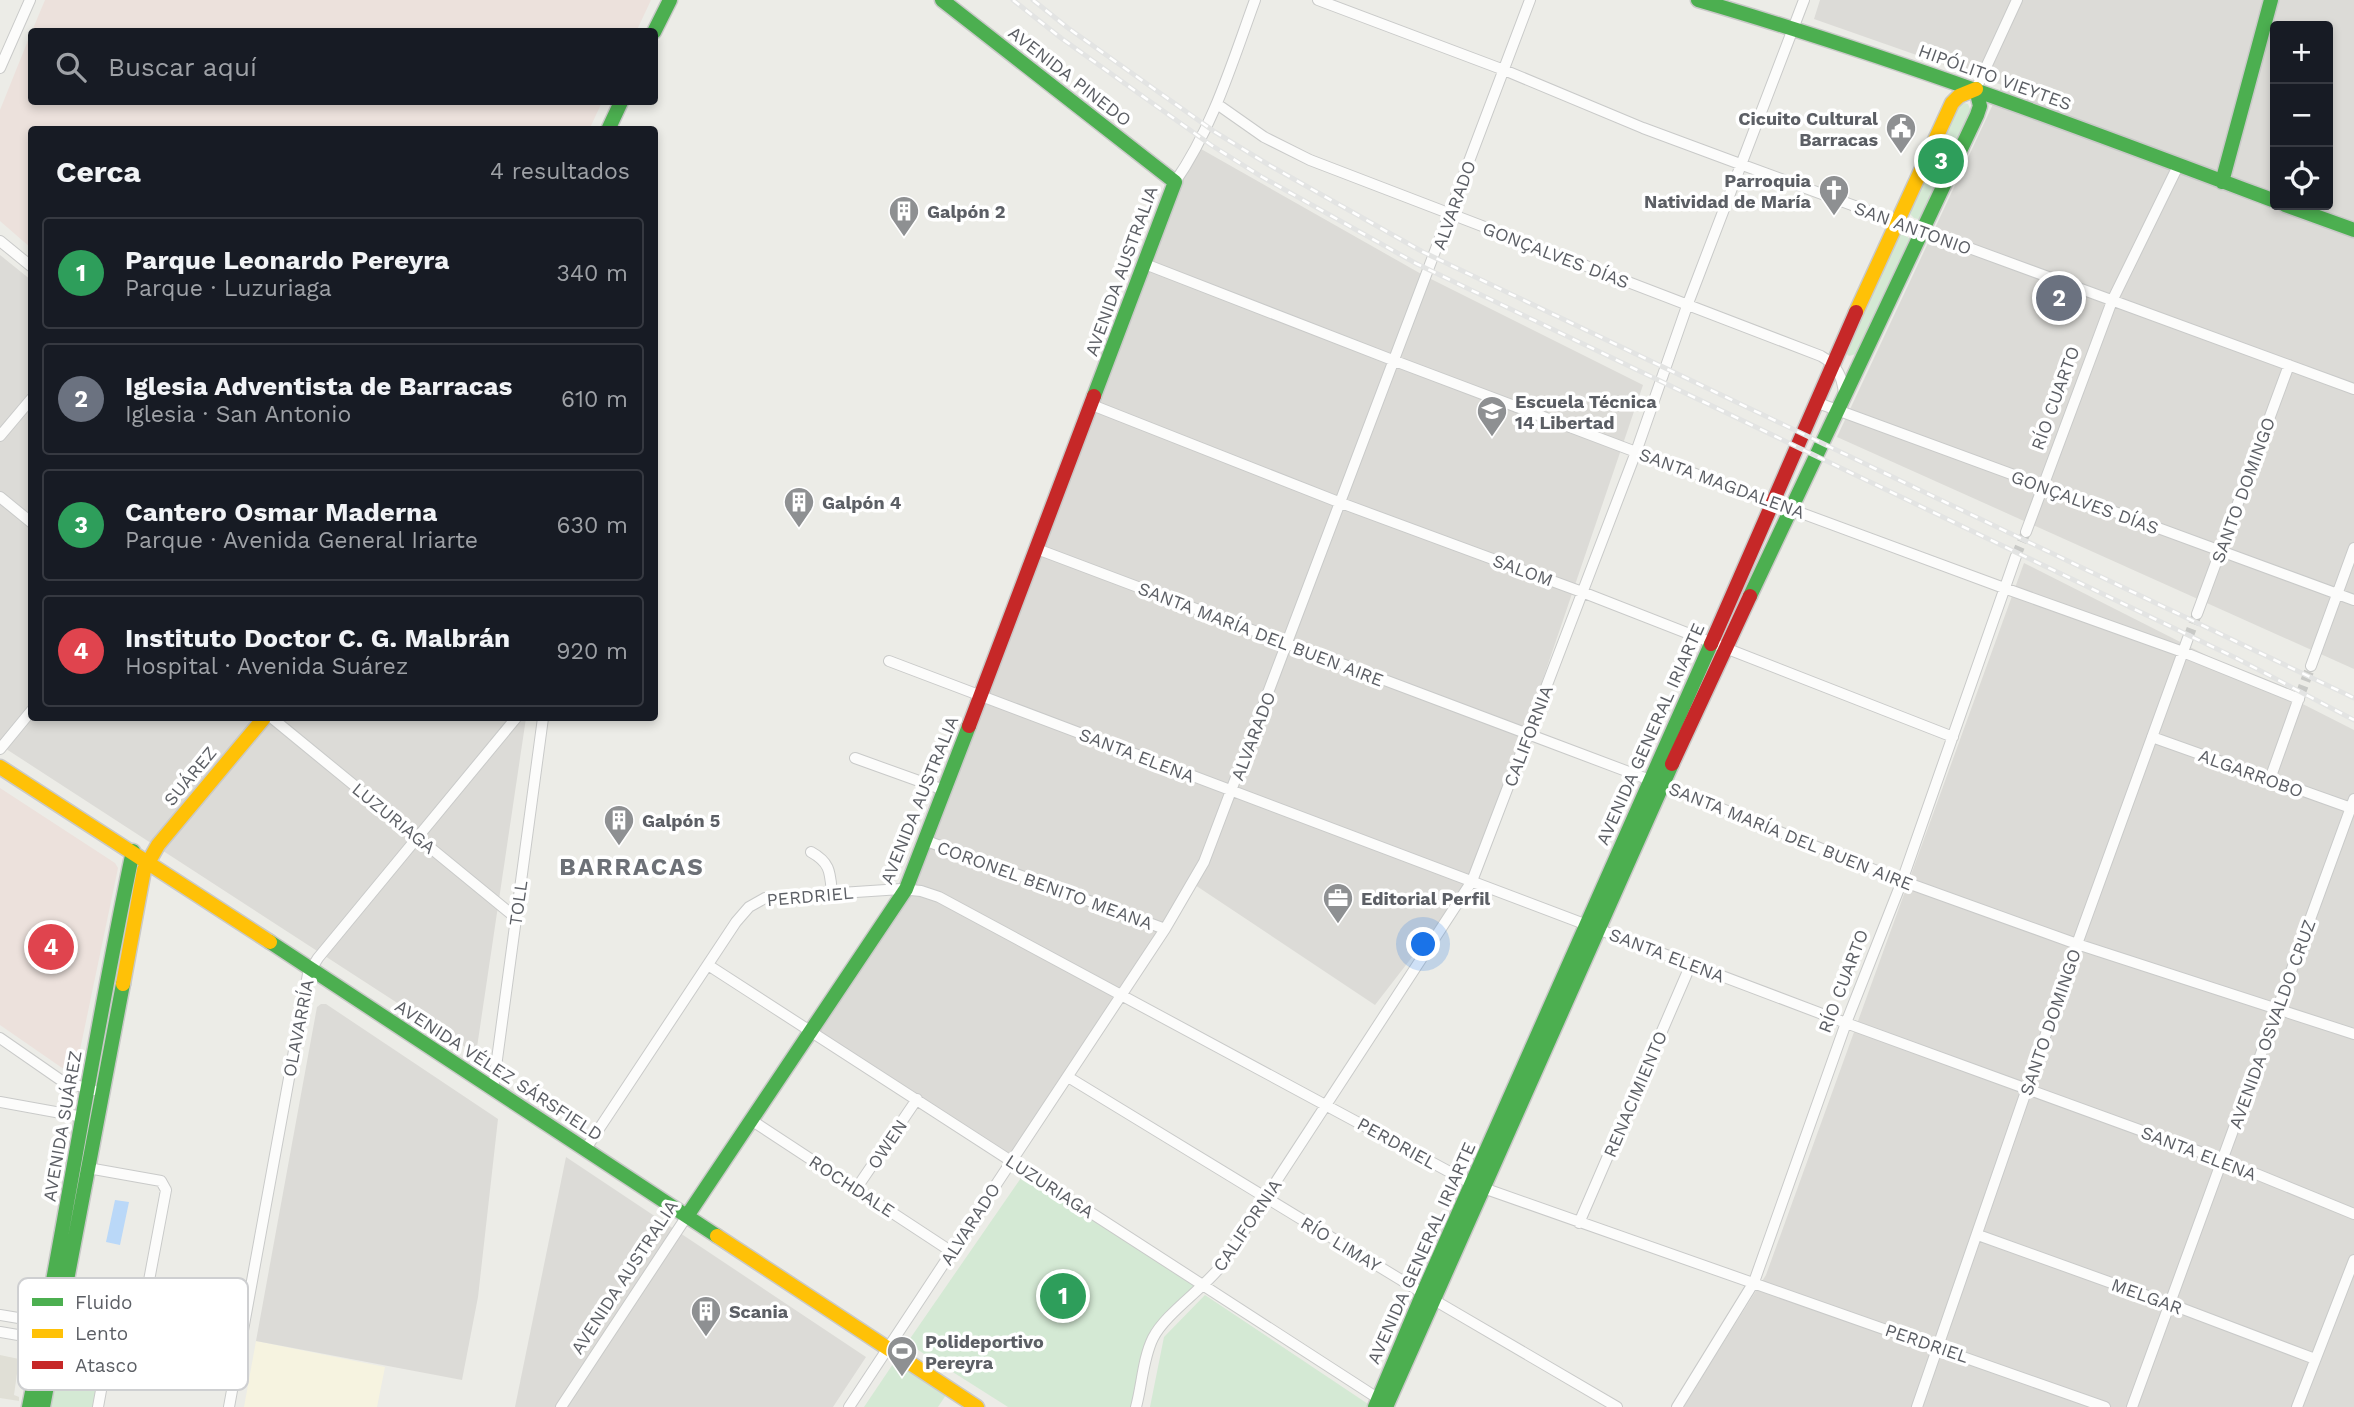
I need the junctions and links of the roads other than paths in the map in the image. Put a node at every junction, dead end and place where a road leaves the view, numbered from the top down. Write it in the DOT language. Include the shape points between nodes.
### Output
graph roads {
  1 [pos="30,0"];
  2 [pos="670,0"];
  3 [pos="942,0"];
  4 [pos="1255,0"];
  5 [pos="1318,0"];
  6 [pos="1530,0"];
  7 [pos="1698,0"];
  8 [pos="1804,0"];
  9 [pos="2017,0"];
  10 [pos="2271,0"];
  11 [pos="656,28"];
  12 [pos="1794,28"];
  13 [pos="0,68"];
  14 [pos="1504,70"];
  15 [pos="1976,89"];
  16 [pos="1217,104"];
  17 [pos="620,105"];
  18 [pos="610,126"];
  19 [pos="1740,164"];
  20 [pos="2178,166"];
  21 [pos="2222,182"];
  22 [pos="1175,183"];
  23 [pos="2270,199"];
  24 [pos="2299,210"];
  25 [pos="1451,215"];
  26 [pos="1898,223"];
  27 [pos="2354,230"];
  28 [pos="1922,232"];
  29 [pos="0,241"];
  30 [pos="28,264"];
  31 [pos="1145,264"];
  32 [pos="2112,301"];
  33 [pos="1687,306"];
  34 [pos="1395,361"];
  35 [pos="1833,363"];
  36 [pos="2288,365"];
  37 [pos="2354,389"];
  38 [pos="1844,393"];
  39 [pos="28,403"];
  40 [pos="1818,403"];
  41 [pos="1092,405"];
  42 [pos="1836,411"];
  43 [pos="0,436"];
  44 [pos="1636,452"];
  45 [pos="2042,487"];
  46 [pos="0,497"];
  47 [pos="1775,502"];
  48 [pos="1341,503"];
  49 [pos="1792,508"];
  50 [pos="28,520"];
  51 [pos="2026,532"];
  52 [pos="2354,548"];
  53 [pos="1037,549"];
  54 [pos="2221,552"];
  55 [pos="2016,556"];
  56 [pos="2004,588"];
  57 [pos="1582,592"];
  58 [pos="2337,594"];
  59 [pos="2354,600"];
  60 [pos="2197,614"];
  61 [pos="2188,638"];
  62 [pos="1288,644"];
  63 [pos="1719,646"];
  64 [pos="2183,652"];
  65 [pos="889,662"];
  66 [pos="2311,666"];
  67 [pos="981,696"];
  68 [pos="28,715"];
  69 [pos="261,721"];
  70 [pos="276,721"];
  71 [pos="514,721"];
  72 [pos="543,721"];
  73 [pos="1529,736"];
  74 [pos="1953,737"];
  75 [pos="2152,737"];
  76 [pos="0,749"];
  77 [pos="855,758"];
  78 [pos="0,767"];
  79 [pos="2270,779"];
  80 [pos="1656,783"];
  81 [pos="944,790"];
  82 [pos="1232,791"];
  83 [pos="2352,804"];
  84 [pos="418,838"];
  85 [pos="924,840"];
  86 [pos="133,852"];
  87 [pos="811,852"];
  88 [pos="148,861"];
  89 [pos="1472,881"];
  90 [pos="1902,881"];
  91 [pos="906,889"];
  92 [pos="832,894"];
  93 [pos="516,918"];
  94 [pos="1592,927"];
  95 [pos="1165,929"];
  96 [pos="2077,944"];
  97 [pos="1691,964"];
  98 [pos="708,965"];
  99 [pos="310,969"];
  100 [pos="1121,995"];
  101 [pos="2276,1009"];
  102 [pos="1846,1024"];
  103 [pos="812,1030"];
  104 [pos="2354,1034"];
  105 [pos="0,1038"];
  106 [pos="1068,1077"];
  107 [pos="2026,1088"];
  108 [pos="493,1089"];
  109 [pos="95,1091"];
  110 [pos="918,1099"];
  111 [pos="0,1102"];
  112 [pos="1326,1104"];
  113 [pos="83,1117"];
  114 [pos="751,1120"];
  115 [pos="585,1150"];
  116 [pos="2222,1160"];
  117 [pos="1012,1161"];
  118 [pos="88,1168"];
  119 [pos="1478,1187"];
  120 [pos="856,1189"];
  121 [pos="1265,1198"];
  122 [pos="2354,1214"];
  123 [pos="687,1216"];
  124 [pos="1579,1223"];
  125 [pos="1978,1235"];
  126 [pos="952,1252"];
  127 [pos="2354,1260"];
  128 [pos="59,1278"];
  129 [pos="63,1278"];
  130 [pos="149,1278"];
  131 [pos="1754,1282"];
  132 [pos="1204,1286"];
  133 [pos="1429,1296"];
  134 [pos="248,1302"];
  135 [pos="2171,1304"];
  136 [pos="0,1315"];
  137 [pos="18,1318"];
  138 [pos="0,1332"];
  139 [pos="18,1335"];
  140 [pos="1938,1346"];
  141 [pos="887,1348"];
  142 [pos="2315,1359"];
  143 [pos="34,1390"];
  144 [pos="1384,1405"];
  145 [pos="29,1407"];
  146 [pos="561,1407"];
  147 [pos="849,1407"];
  148 [pos="977,1407"];
  149 [pos="1136,1407"];
  150 [pos="1617,1407"];
  151 [pos="1677,1407"];
  152 [pos="1917,1407"];
  153 [pos="2105,1407"];
  154 [pos="2133,1407"];
  155 [pos="2297,1407"];
  1 -- 13 [label="street"];
  2 -- 11 [label="main road"];
  3 -- 22 [label="main road, AVENIDA PINEDO"];
  4 -- 16 [label="street"];
  5 -- 14 [label="street, SAN ANTONIO"];
  6 -- 14 [label="street, ALVARADO"];
  7 -- 12 [label="main road, HIPÓLITO VIEYTES"];
  8 -- 12 [label="street, CALIFORNIA"];
  9 -- 15 [label="street, AVENIDA GENERAL IRIARTE"];
  10 -- 21 [label="main road"];
  12 -- 15 [label="main road, HIPÓLITO VIEYTES"];
  12 -- 19 [label="street, CALIFORNIA"];
  14 -- 19 [label="street, SAN ANTONIO"];
  14 -- 25 [label="street, ALVARADO"];
  15 -- 20 [label="main road, HIPÓLITO VIEYTES"];
  15 -- 26 [label="main road, AVENIDA GENERAL IRIARTE" via="1952,103"];
  15 -- 28 [label="main road, AVENIDA GENERAL IRIARTE" via="1977,115"];
  16 -- 22 [label="street"];
  16 -- 25 [label="street, GONÇALVES DÍAS" via="1287,150"];
  17 -- 18 [label="main road"];
  19 -- 26 [label="street, SAN ANTONIO"];
  19 -- 33 [label="street, CALIFORNIA"];
  20 -- 21 [label="main road, HIPÓLITO VIEYTES"];
  20 -- 32 [label="street, RÍO CUARTO"];
  21 -- 23 [label="main road, HIPÓLITO VIEYTES"];
  22 -- 31 [label="main road, AVENIDA AUSTRALIA"];
  24 -- 27 [label="main road"];
  25 -- 33 [label="street, GONÇALVES DÍAS"];
  25 -- 34 [label="street, ALVARADO"];
  26 -- 28 [label="street, SAN ANTONIO"];
  26 -- 35 [label="main road, AVENIDA GENERAL IRIARTE"];
  28 -- 32 [label="street, SAN ANTONIO"];
  28 -- 38 [label="main road, AVENIDA GENERAL IRIARTE"];
  29 -- 30 [label="street"];
  31 -- 34 [label="street, SANTA MAGDALENA"];
  31 -- 41 [label="main road, AVENIDA AUSTRALIA"];
  32 -- 36 [label="street, SAN ANTONIO"];
  32 -- 45 [label="street, RÍO CUARTO"];
  33 -- 35 [label="street, GONÇALVES DÍAS"];
  33 -- 44 [label="street, CALIFORNIA"];
  34 -- 44 [label="street, SANTA MAGDALENA"];
  34 -- 48 [label="street, ALVARADO"];
  35 -- 38 [label="street"];
  35 -- 40 [label="main road, AVENIDA GENERAL IRIARTE"];
  36 -- 37 [label="street, SAN ANTONIO"];
  36 -- 54 [label="street, SANTO DOMINGO"];
  38 -- 42 [label="main road, AVENIDA GENERAL IRIARTE"];
  39 -- 43 [label="street"];
  40 -- 42 [label="street, GONÇALVES DÍAS"];
  40 -- 47 [label="main road, AVENIDA GENERAL IRIARTE"];
  41 -- 48 [label="street, SALOM"];
  41 -- 53 [label="main road, AVENIDA AUSTRALIA"];
  42 -- 45 [label="street, GONÇALVES DÍAS"];
  42 -- 49 [label="main road, AVENIDA GENERAL IRIARTE"];
  44 -- 47 [label="street, SANTA MAGDALENA"];
  44 -- 57 [label="street, CALIFORNIA"];
  45 -- 51 [label="street, RÍO CUARTO"];
  45 -- 54 [label="street, GONÇALVES DÍAS"];
  46 -- 50 [label="street"];
  47 -- 49 [label="street, SANTA MAGDALENA"];
  47 -- 63 [label="main road, AVENIDA GENERAL IRIARTE"];
  48 -- 57 [label="street, SALOM"];
  48 -- 62 [label="street, ALVARADO"];
  49 -- 56 [label="street, SANTA MAGDALENA"];
  49 -- 63 [label="main road, AVENIDA GENERAL IRIARTE"];
  52 -- 58 [label="street"];
  53 -- 62 [label="street, SANTA MARÍA DEL BUEN AIRE"];
  53 -- 67 [label="main road, AVENIDA AUSTRALIA"];
  54 -- 58 [label="street, GONÇALVES DÍAS"];
  54 -- 60 [label="street, SANTO DOMINGO"];
  55 -- 56 [label="street, RÍO CUARTO"];
  56 -- 64 [label="street, SANTA MAGDALENA"];
  56 -- 74 [label="street, RÍO CUARTO"];
  57 -- 63 [label="street, SALOM"];
  57 -- 73 [label="street, CALIFORNIA"];
  58 -- 59 [label="street, GONÇALVES DÍAS"];
  58 -- 66 [label="street"];
  61 -- 64 [label="street, SANTO DOMINGO"];
  62 -- 73 [label="street, SANTA MARÍA DEL BUEN AIRE"];
  62 -- 82 [label="street, ALVARADO"];
  63 -- 74 [label="street, SALOM"];
  63 -- 80 [label="main road, AVENIDA GENERAL IRIARTE"];
  64 -- 75 [label="street, SANTO DOMINGO"];
  64 -- 79 [label="street, SANTA MAGDALENA" via="2300,697"];
  65 -- 67 [label="street, SANTA ELENA"];
  67 -- 81 [label="main road, AVENIDA AUSTRALIA"];
  67 -- 82 [label="street, SANTA ELENA"];
  68 -- 76 [label="street"];
  69 -- 88 [label="main road, SUÁREZ"];
  70 -- 84 [label="street, LUZURIAGA"];
  71 -- 84 [label="street, OLAVARRÍA"];
  72 -- 93 [label="street, TOLL"];
  73 -- 80 [label="street, SANTA MARÍA DEL BUEN AIRE"];
  73 -- 89 [label="street, CALIFORNIA"];
  74 -- 90 [label="street, RÍO CUARTO"];
  75 -- 79 [label="street, ALGARROBO"];
  75 -- 96 [label="street, SANTO DOMINGO"];
  77 -- 81 [label="street"];
  78 -- 86 [label="main road, AVENIDA VÉLEZ SÁRSFIELD"];
  79 -- 83 [label="street, ALGARROBO"];
  80 -- 90 [label="street, SANTA MARÍA DEL BUEN AIRE"];
  80 -- 94 [label="main road, AVENIDA GENERAL IRIARTE"];
  81 -- 85 [label="main road, AVENIDA AUSTRALIA"];
  82 -- 89 [label="street, SANTA ELENA"];
  82 -- 95 [label="street, ALVARADO" via="1204,862"];
  83 -- 101 [label="street, AVENIDA OSVALDO CRUZ"];
  84 -- 93 [label="street, LUZURIAGA"];
  84 -- 99 [label="street, OLAVARRÍA"];
  85 -- 91 [label="main road, AVENIDA AUSTRALIA"];
  85 -- 95 [label="street, CORONEL BENITO MEANA"];
  86 -- 88 [label="main road, AVENIDA VÉLEZ SÁRSFIELD"];
  86 -- 109 [label="main road, AVENIDA SUÁREZ" via="111,956"];
  87 -- 92 [label="street" via="829,867"];
  88 -- 99 [label="main road, AVENIDA VÉLEZ SÁRSFIELD"];
  88 -- 109 [label="main road, AVENIDA SUÁREZ"];
  89 -- 94 [label="street, SANTA ELENA"];
  89 -- 112 [label="street, CALIFORNIA"];
  90 -- 96 [label="street, SANTA MARÍA DEL BUEN AIRE"];
  90 -- 102 [label="street, RÍO CUARTO"];
  91 -- 92 [label="street, PERDRIEL"];
  91 -- 100 [label="street, PERDRIEL" via="939,897"];
  91 -- 103 [label="main road, AVENIDA AUSTRALIA"];
  92 -- 98 [label="street, PERDRIEL" via="765,898 749,907"];
  93 -- 108 [label="street, TOLL"];
  94 -- 97 [label="street, SANTA ELENA"];
  94 -- 119 [label="main road, AVENIDA GENERAL IRIARTE"];
  95 -- 100 [label="street, ALVARADO"];
  96 -- 101 [label="street, SANTA MARÍA DEL BUEN AIRE"];
  96 -- 107 [label="street, SANTO DOMINGO"];
  97 -- 102 [label="street, SANTA ELENA"];
  97 -- 124 [label="street, RENACIMIENTO"];
  98 -- 103 [label="street, LUZURIAGA"];
  98 -- 115 [label="street"];
  99 -- 108 [label="main road, AVENIDA VÉLEZ SÁRSFIELD"];
  99 -- 134 [label="street, OLAVARRÍA"];
  100 -- 106 [label="street, ALVARADO"];
  100 -- 112 [label="street, PERDRIEL"];
  101 -- 104 [label="street, SANTA MARÍA DEL BUEN AIRE"];
  101 -- 116 [label="street, AVENIDA OSVALDO CRUZ"];
  102 -- 107 [label="street, SANTA ELENA"];
  102 -- 131 [label="street, RÍO CUARTO"];
  103 -- 110 [label="street, LUZURIAGA"];
  103 -- 114 [label="main road, AVENIDA AUSTRALIA"];
  105 -- 109 [label="street" via="62,1081"];
  106 -- 117 [label="street, ALVARADO"];
  106 -- 121 [label="street, RÍO LIMAY"];
  107 -- 116 [label="street, SANTA ELENA"];
  107 -- 125 [label="street, SANTO DOMINGO"];
  108 -- 115 [label="main road, AVENIDA VÉLEZ SÁRSFIELD"];
  109 -- 113 [label="main road, AVENIDA SUÁREZ"];
  109 -- 118 [label="main road, AVENIDA SUÁREZ"];
  110 -- 117 [label="street, LUZURIAGA"];
  110 -- 120 [label="street, OWEN"];
  111 -- 113 [label="street"];
  112 -- 119 [label="street, PERDRIEL"];
  112 -- 121 [label="street, CALIFORNIA"];
  113 -- 128 [label="main road, AVENIDA SUÁREZ"];
  114 -- 120 [label="street, ROCHDALE"];
  114 -- 123 [label="main road, AVENIDA AUSTRALIA"];
  115 -- 123 [label="main road, AVENIDA VÉLEZ SÁRSFIELD"];
  116 -- 122 [label="street, SANTA ELENA"];
  116 -- 135 [label="street, AVENIDA OSVALDO CRUZ"];
  117 -- 126 [label="street, ALVARADO"];
  117 -- 132 [label="street, LUZURIAGA"];
  118 -- 129 [label="main road, AVENIDA SUÁREZ"];
  118 -- 130 [label="street" via="160,1181 166,1190"];
  119 -- 124 [label="street, PERDRIEL"];
  119 -- 133 [label="main road, AVENIDA GENERAL IRIARTE"];
  120 -- 126 [label="street, ROCHDALE"];
  121 -- 132 [label="street, CALIFORNIA"];
  121 -- 133 [label="street, RÍO LIMAY"];
  123 -- 141 [label="main road, AVENIDA VÉLEZ SÁRSFIELD"];
  123 -- 146 [label="street, AVENIDA AUSTRALIA"];
  124 -- 131 [label="street, PERDRIEL"];
  125 -- 135 [label="street, MELGAR"];
  125 -- 140 [label="street, SANTO DOMINGO"];
  126 -- 141 [label="street, ALVARADO"];
  127 -- 142 [label="street"];
  131 -- 140 [label="street, PERDRIEL"];
  131 -- 151 [label="street, RÍO CUARTO"];
  132 -- 144 [label="street, LUZURIAGA"];
  132 -- 149 [label="street, CALIFORNIA" via="1154,1336"];
  133 -- 144 [label="main road, AVENIDA GENERAL IRIARTE"];
  133 -- 150 [label="street, RÍO LIMAY"];
  135 -- 142 [label="street, MELGAR"];
  135 -- 154 [label="street, AVENIDA OSVALDO CRUZ"];
  136 -- 137 [label="street"];
  138 -- 139 [label="street"];
  140 -- 152 [label="street, SANTO DOMINGO"];
  140 -- 153 [label="street, PERDRIEL"];
  141 -- 147 [label="street, ALVARADO"];
  141 -- 148 [label="main road, AVENIDA VÉLEZ SÁRSFIELD"];
  142 -- 155 [label="street"];
  143 -- 145 [label="main road, AVENIDA SUÁREZ"];
}
